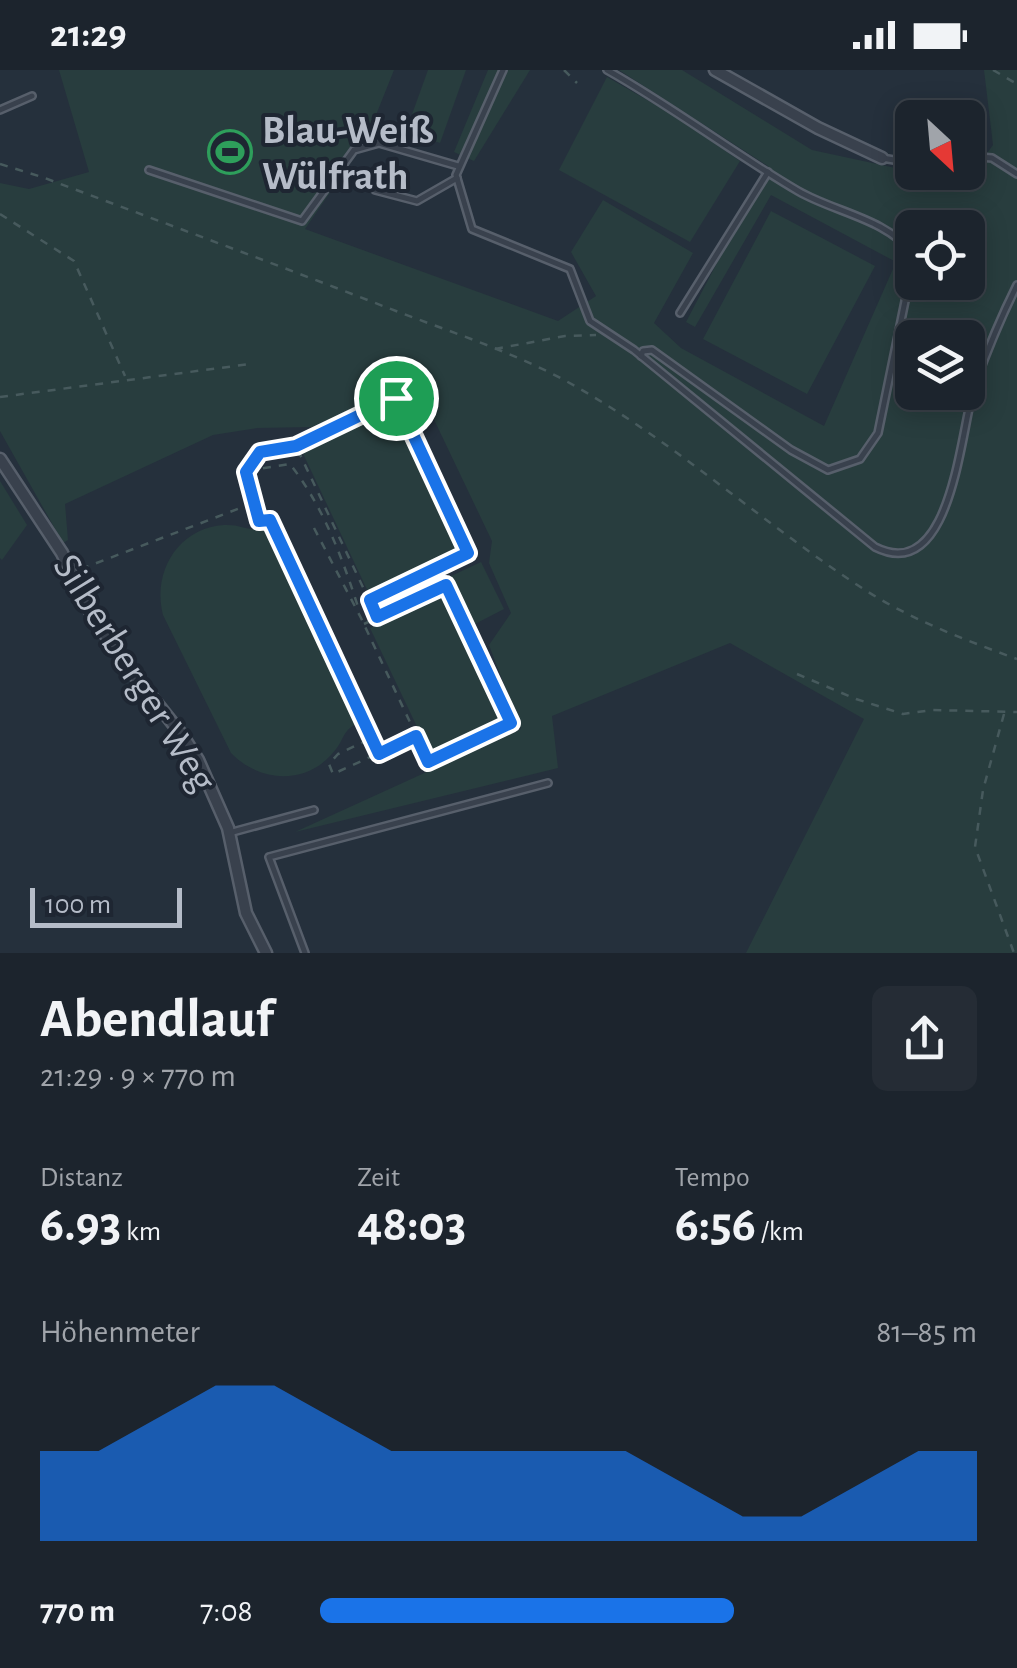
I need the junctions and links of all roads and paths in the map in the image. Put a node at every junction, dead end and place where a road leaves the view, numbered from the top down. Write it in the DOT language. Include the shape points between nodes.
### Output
graph roads {
  1 [pos="503,70"];
  2 [pos="564,70"];
  3 [pos="608,70"];
  4 [pos="715,70"];
  5 [pos="993,70"];
  6 [pos="578,82"];
  7 [pos="1017,84"];
  8 [pos="32,96"];
  9 [pos="0,110"];
  10 [pos="985,157"];
  11 [pos="882,158"];
  12 [pos="895,160"];
  13 [pos="0,164"];
  14 [pos="460,166"];
  15 [pos="149,170"];
  16 [pos="768,172"];
  17 [pos="1017,174"];
  18 [pos="457,178"];
  19 [pos="375,190"];
  20 [pos="0,214"];
  21 [pos="895,235"];
  22 [pos="1017,285"];
  23 [pos="905,300"];
  24 [pos="680,313"];
  25 [pos="610,334"];
  26 [pos="494,349"];
  27 [pos="642,356"];
  28 [pos="250,364"];
  29 [pos="127,378"];
  30 [pos="0,396"];
  31 [pos="296,446"];
  32 [pos="0,459"];
  33 [pos="248,471"];
  34 [pos="254,502"];
  35 [pos="314,528"];
  36 [pos="70,573"];
  37 [pos="370,600"];
  38 [pos="377,617"];
  39 [pos="363,622"];
  40 [pos="1017,659"];
  41 [pos="797,674"];
  42 [pos="1017,712"];
  43 [pos="1004,714"];
  44 [pos="416,736"];
  45 [pos="372,738"];
  46 [pos="379,754"];
  47 [pos="548,783"];
  48 [pos="314,810"];
  49 [pos="229,833"];
  50 [pos="266,953"];
  51 [pos="305,953"];
  52 [pos="1014,953"];
  1 -- 14 [label="lane"];
  2 -- 6 [label="path"];
  3 -- 16 [label="lane"];
  4 -- 11 [label="street"];
  5 -- 7 [label="path"];
  8 -- 9 [label="lane"];
  10 -- 17 [label="lane"];
  11 -- 12 [label="lane"];
  13 -- 26 [label="path"];
  14 -- 15 [label="lane" via="379,143 354,150 302,220"];
  14 -- 18 [label="lane"];
  16 -- 21 [label="lane"];
  16 -- 24 [label="lane"];
  18 -- 19 [label="lane" via="414,202"];
  18 -- 25 [label="lane" via="472,229 570,269 590,321"];
  20 -- 29 [label="path" via="74,260"];
  22 -- 27 [label="lane" via="975,386 944,514 928,540 910,552 892,555 875,547"];
  23 -- 27 [label="lane" via="878,433 860,459 828,470 652,350"];
  25 -- 26 [label="path"];
  25 -- 27 [label="lane"];
  26 -- 40 [label="path" via="632,419 866,591"];
  28 -- 29 [label="path"];
  29 -- 30 [label="path"];
  31 -- 33 [label="path" via="260,452"];
  31 -- 37 [label="path"];
  31 -- 37 [label="path" via="396,398 468,553"];
  32 -- 36 [label="street, Silberberger Weg"];
  33 -- 34 [label="path"];
  33 -- 39 [label="path" via="290,464 346,570"];
  34 -- 36 [label="path"];
  34 -- 45 [label="path" via="259,521 270,520"];
  35 -- 39 [label="path"];
  36 -- 49 [label="street, Silberberger Weg" via="120,657 198,760"];
  37 -- 38 [label="path"];
  38 -- 39 [label="path"];
  38 -- 44 [label="path" via="446,585 511,723 428,762"];
  39 -- 44 [label="path"];
  41 -- 43 [label="path" via="904,714"];
  42 -- 43 [label="path"];
  43 -- 52 [label="path" via="975,847"];
  44 -- 46 [label="path"];
  45 -- 46 [label="path"];
  45 -- 46 [label="path" via="329,764 334,774"];
  47 -- 51 [label="lane" via="269,857"];
  48 -- 49 [label="lane"];
  49 -- 50 [label="street, Silberberger Weg" via="246,913"];
}
